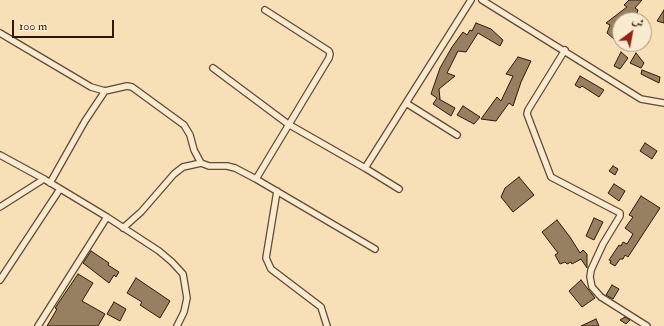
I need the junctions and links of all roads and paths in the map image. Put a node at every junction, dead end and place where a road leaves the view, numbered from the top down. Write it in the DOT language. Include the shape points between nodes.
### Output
graph roads {
  1 [pos="471,0"];
  2 [pos="482,0"];
  3 [pos="265,10"];
  4 [pos="0,33"];
  5 [pos="565,50"];
  6 [pos="213,68"];
  7 [pos="105,91"];
  8 [pos="406,103"];
  9 [pos="664,103"];
  10 [pos="288,124"];
  11 [pos="457,135"];
  12 [pos="0,155"];
  13 [pos="201,163"];
  14 [pos="365,168"];
  15 [pos="44,179"];
  16 [pos="256,179"];
  17 [pos="50,183"];
  18 [pos="60,189"];
  19 [pos="399,189"];
  20 [pos="277,191"];
  21 [pos="0,208"];
  22 [pos="107,217"];
  23 [pos="123,228"];
  24 [pos="375,249"];
  25 [pos="0,280"];
  26 [pos="38,326"];
  27 [pos="177,326"];
  28 [pos="327,326"];
  29 [pos="647,326"];
  1 -- 8 [label="street"];
  2 -- 5 [label="street"];
  3 -- 10 [label="street" via="330,54"];
  4 -- 7 [label="street" via="91,87"];
  5 -- 9 [label="street" via="641,98"];
  5 -- 29 [label="street" via="527,114 551,177 620,213 591,270 592,287 601,297"];
  6 -- 10 [label="street"];
  7 -- 13 [label="street" via="132,87 184,125"];
  7 -- 17 [label="street"];
  8 -- 11 [label="street"];
  8 -- 14 [label="street"];
  10 -- 14 [label="street"];
  10 -- 16 [label="street"];
  12 -- 15 [label="street"];
  13 -- 16 [label="street" via="209,166 228,166"];
  13 -- 23 [label="street" via="183,167 174,174 141,212"];
  14 -- 19 [label="street"];
  15 -- 17 [label="street"];
  15 -- 21 [label="street"];
  16 -- 20 [label="street"];
  17 -- 18 [label="street"];
  18 -- 22 [label="street"];
  18 -- 25 [label="street"];
  20 -- 24 [label="street"];
  20 -- 28 [label="street" via="266,258 272,269 321,307"];
  22 -- 23 [label="street"];
  22 -- 26 [label="street"];
  23 -- 27 [label="street" via="159,251 183,274 186,298 184,312"];
}
